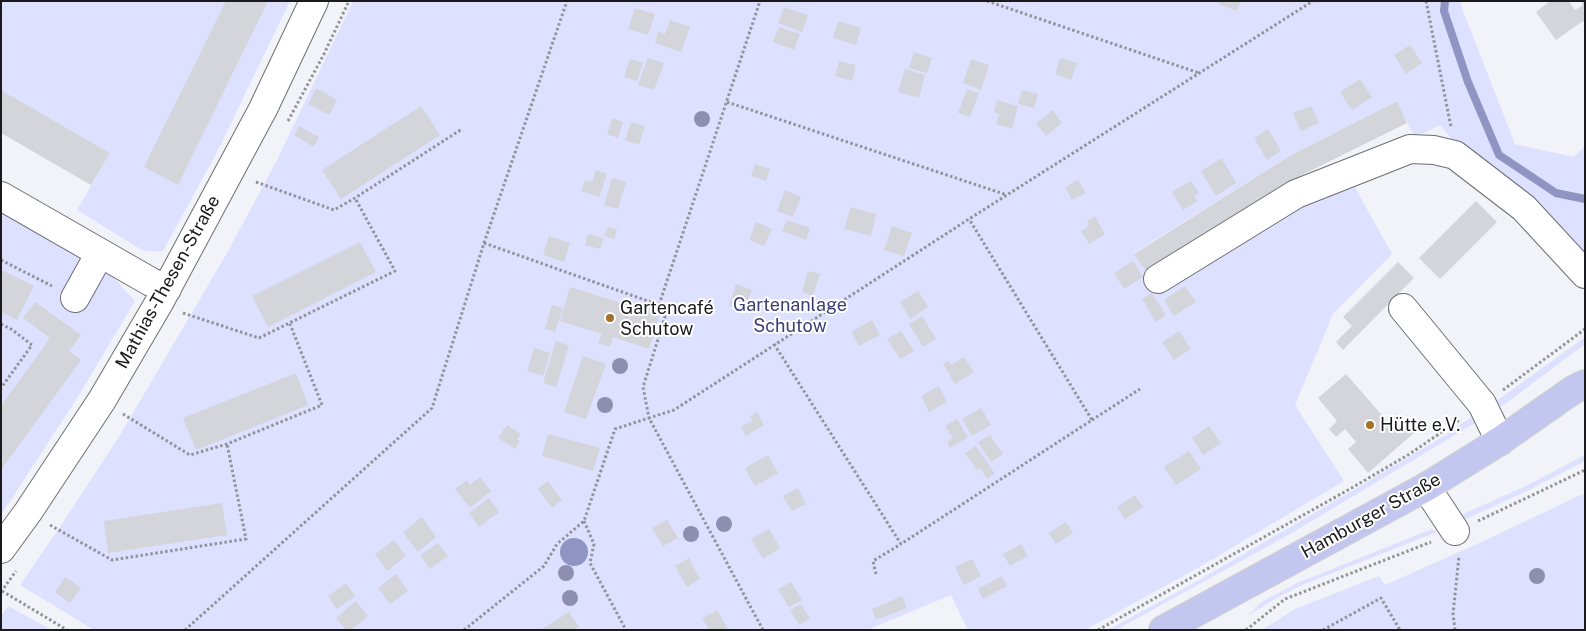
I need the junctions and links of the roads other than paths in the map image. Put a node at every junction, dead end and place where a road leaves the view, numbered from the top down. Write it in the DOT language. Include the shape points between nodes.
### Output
graph roads {
  1 [pos="314,1"];
  2 [pos="1,196"];
  3 [pos="100,253"];
  4 [pos="1585,274"];
  5 [pos="1158,279"];
  6 [pos="166,289"];
  7 [pos="75,298"];
  8 [pos="1403,308"];
  9 [pos="1581,384"];
  10 [pos="1500,441"];
  11 [pos="1426,487"];
  12 [pos="1457,540"];
  13 [pos="1,549"];
  14 [pos="1163,630"];
  1 -- 6 [label="street, Mathias-Thesen-Straße" via="263,109"];
  2 -- 3 [label="street"];
  3 -- 6 [label="street"];
  3 -- 7 [label="street"];
  4 -- 5 [label="street" via="1524,208 1455,155 1410,149 1296,194"];
  6 -- 13 [label="street, Mathias-Thesen-Straße" via="102,400"];
  8 -- 10 [label="street" via="1482,404"];
  9 -- 10 [label="main road, Hamburger Straße"];
  10 -- 11 [label="main road, Hamburger Straße"];
  11 -- 12 [label="street"];
  11 -- 14 [label="main road, Hamburger Straße"];
}
